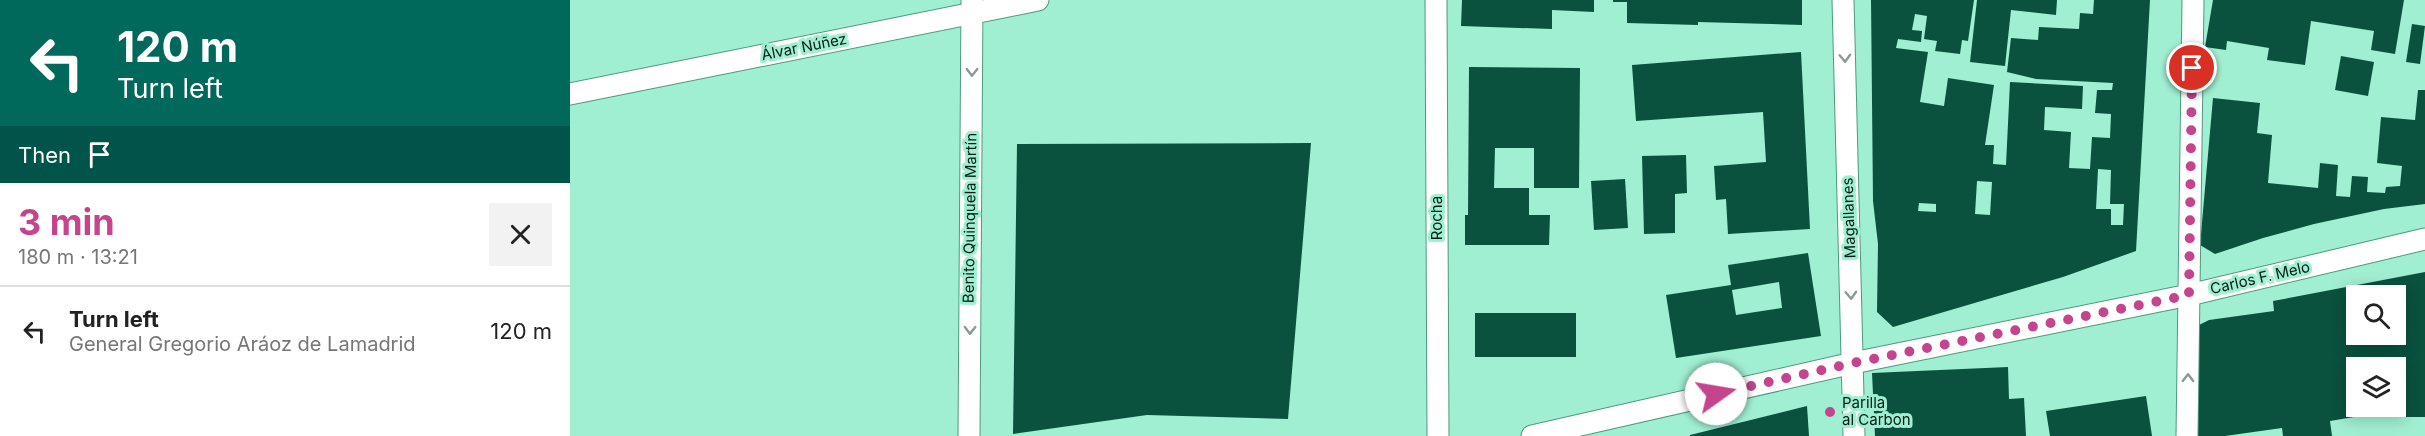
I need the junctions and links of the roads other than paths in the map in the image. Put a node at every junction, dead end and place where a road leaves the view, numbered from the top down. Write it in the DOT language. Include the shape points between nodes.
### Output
graph roads {
  1 [pos="1038,0"];
  2 [pos="1436,0"];
  3 [pos="1844,0"];
  4 [pos="2193,0"];
  5 [pos="972,7"];
  6 [pos="570,94"];
  7 [pos="2425,239"];
  8 [pos="2189,295"];
  9 [pos="1853,363"];
  10 [pos="969,436"];
  11 [pos="1438,436"];
  12 [pos="1532,436"];
  13 [pos="1854,436"];
  14 [pos="2187,436"];
  1 -- 5 [label="street, Álvar Núñez"];
  2 -- 11 [label="street, Rocha"];
  3 -- 9 [label="street, Magallanes, one-way"];
  4 -- 8 [label="street"];
  5 -- 6 [label="street, Álvar Núñez"];
  5 -- 10 [label="street, Benito Quinquela Martín, one-way"];
  7 -- 8 [label="street, Carlos F. Melo"];
  8 -- 9 [label="street, Carlos F. Melo"];
  14 -- 8 [label="street, one-way"];
  9 -- 12 [label="street, Carlos F. Melo"];
  9 -- 13 [label="street, Magallanes"];
}
